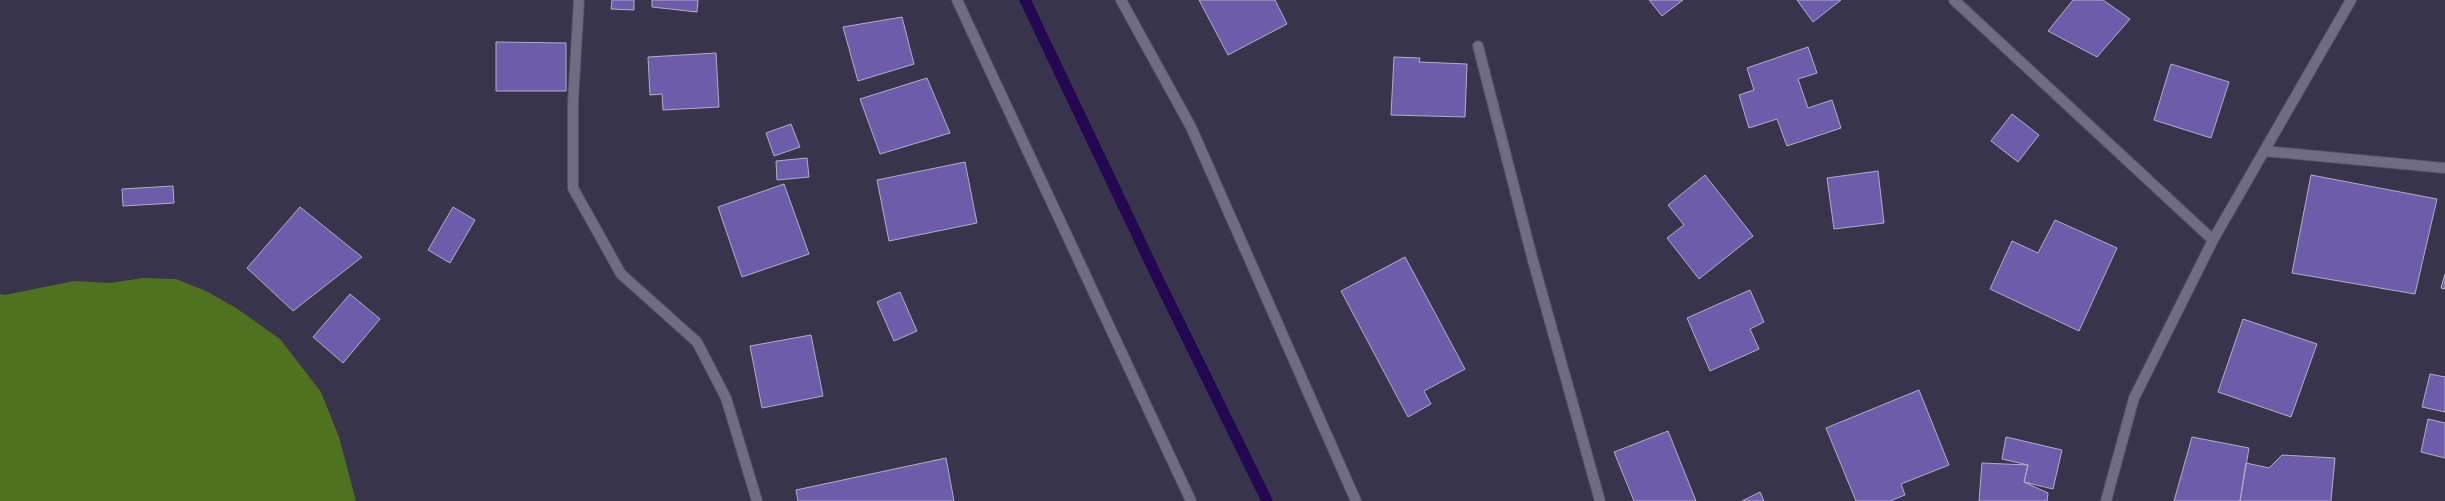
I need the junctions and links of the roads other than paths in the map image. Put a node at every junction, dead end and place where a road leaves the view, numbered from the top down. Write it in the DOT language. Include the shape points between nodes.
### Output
graph roads {
  1 [pos="579,0"];
  2 [pos="957,0"];
  3 [pos="1121,0"];
  4 [pos="1954,0"];
  5 [pos="2351,0"];
  6 [pos="1478,46"];
  7 [pos="2264,151"];
  8 [pos="2445,168"];
  9 [pos="2213,240"];
  10 [pos="757,501"];
  11 [pos="1190,501"];
  12 [pos="1356,501"];
  13 [pos="1600,501"];
  14 [pos="2106,501"];
  1 -- 10 [label="street" via="572,102 573,188 621,274 697,342 726,398"];
  2 -- 11 [label="street"];
  3 -- 12 [label="street" via="1191,127"];
  4 -- 9 [label="street"];
  5 -- 7 [label="street"];
  6 -- 13 [label="street" via="1533,261"];
  7 -- 8 [label="street"];
  7 -- 9 [label="street"];
  9 -- 14 [label="street" via="2134,398"];
}
